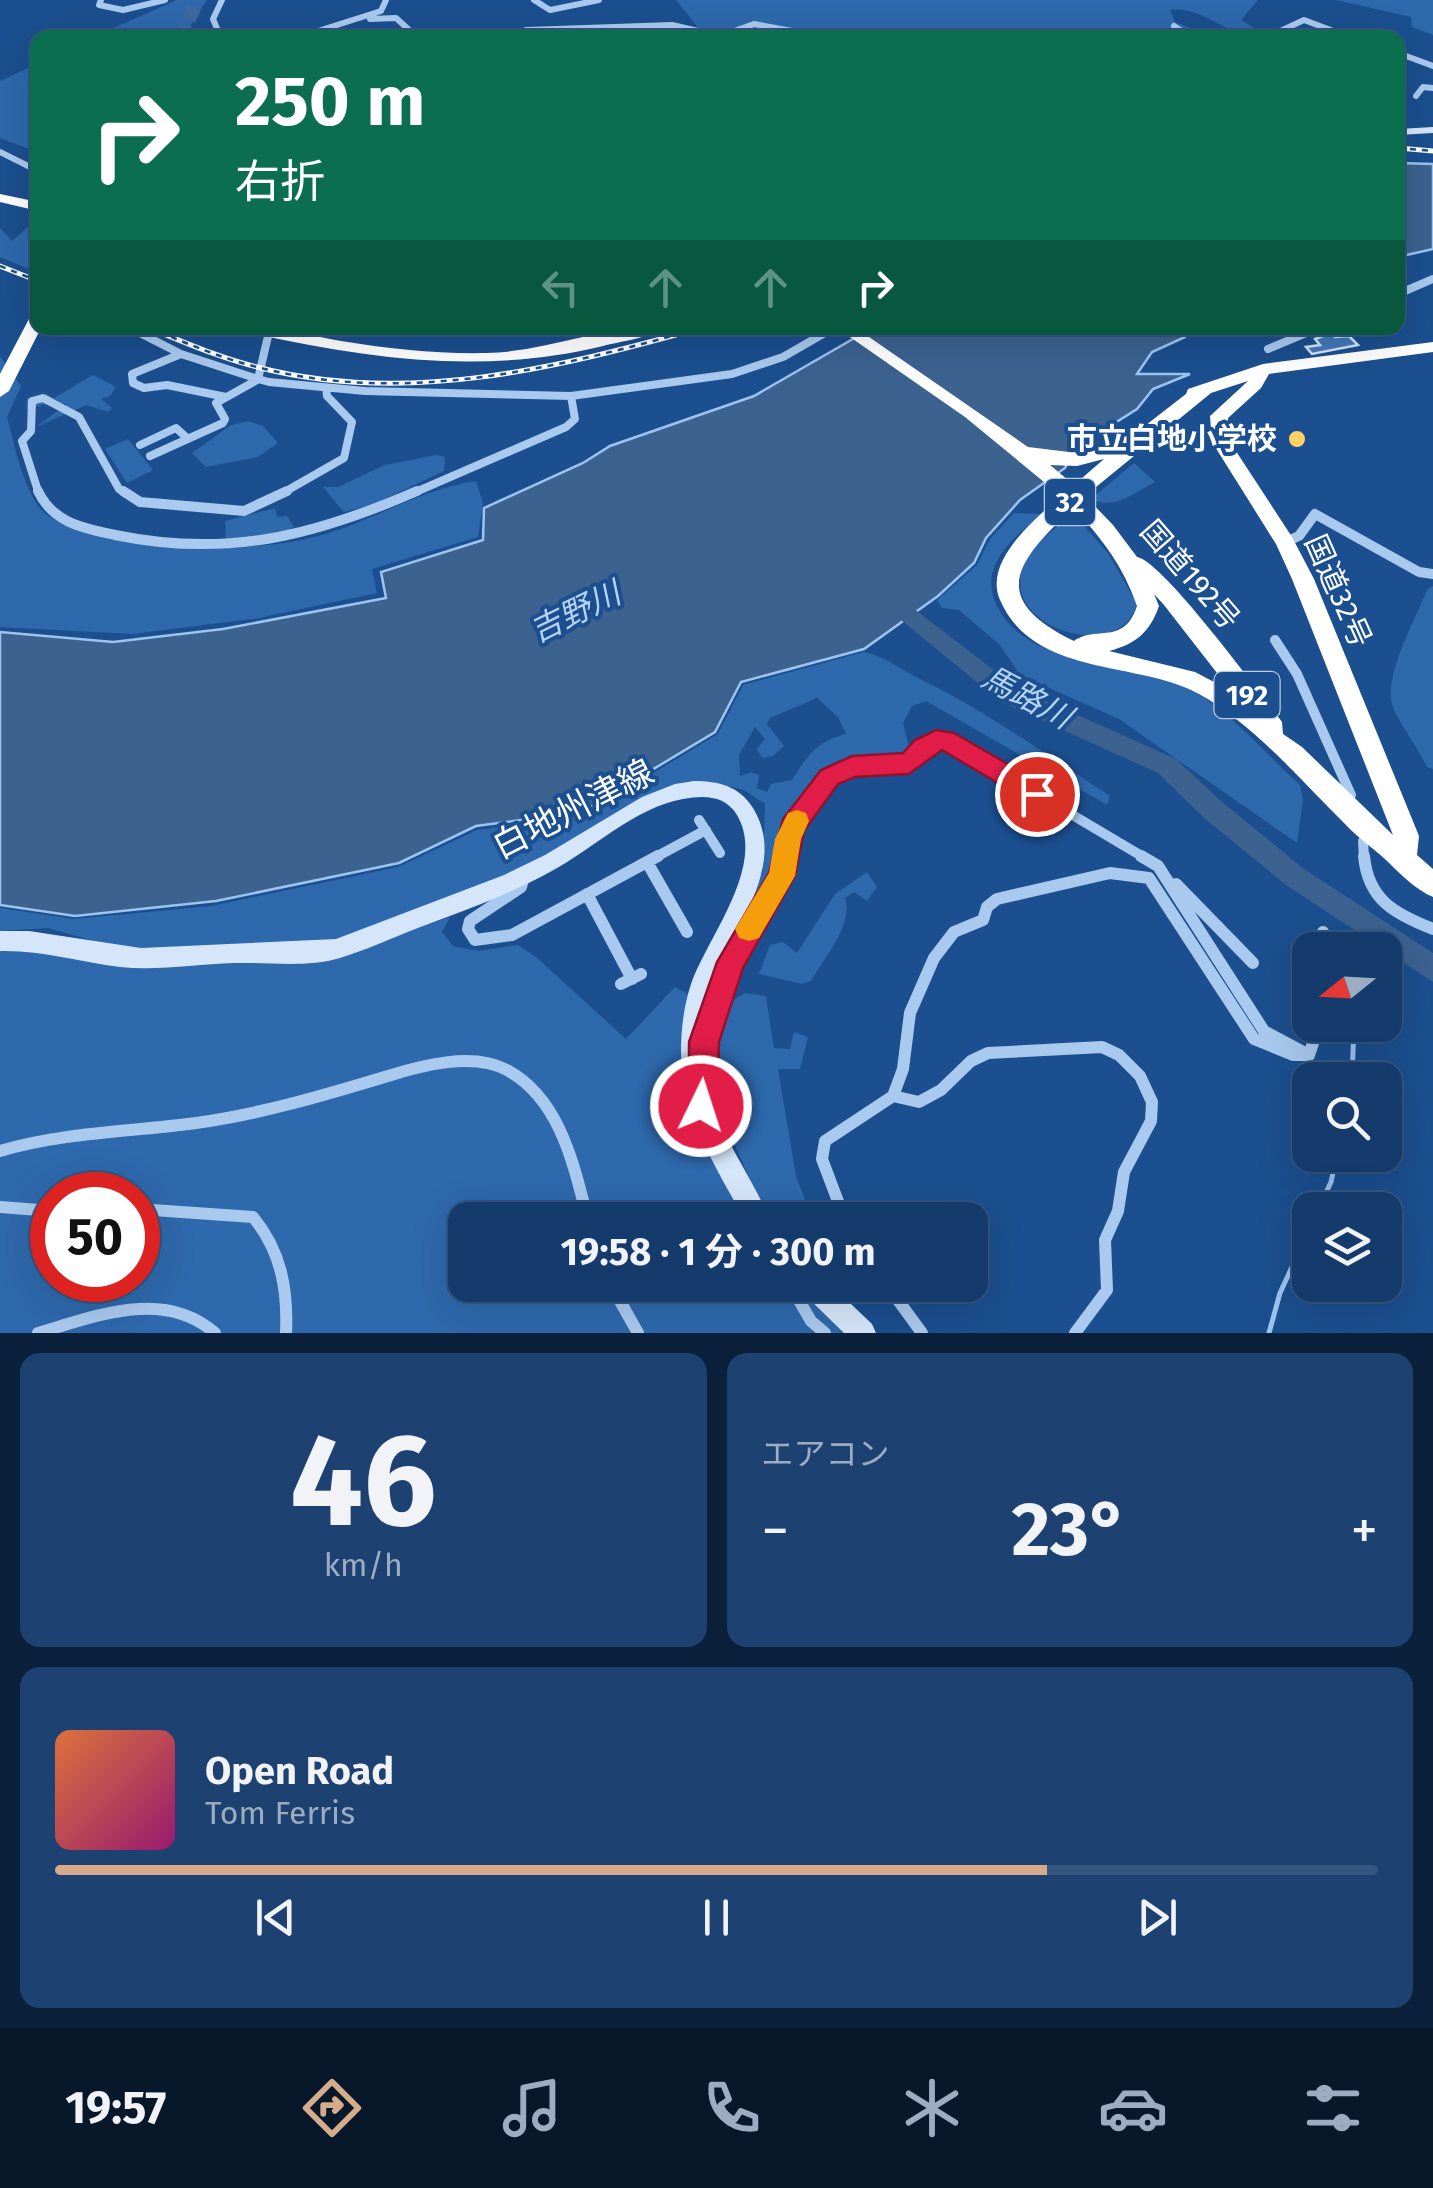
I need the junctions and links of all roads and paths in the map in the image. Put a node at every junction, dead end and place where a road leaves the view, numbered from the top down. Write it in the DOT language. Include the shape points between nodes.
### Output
graph roads {
  1 [pos="100,0"];
  2 [pos="165,0"];
  3 [pos="222,0"];
  4 [pos="386,0"];
  5 [pos="534,0"];
  6 [pos="599,0"];
  7 [pos="349,19"];
  8 [pos="1174,26"];
  9 [pos="216,30"];
  10 [pos="318,30"];
  11 [pos="409,30"];
  12 [pos="526,30"];
  13 [pos="694,30"];
  14 [pos="737,30"];
  15 [pos="787,30"];
  16 [pos="1180,30"];
  17 [pos="1283,30"];
  18 [pos="1331,30"];
  19 [pos="1405,56"];
  20 [pos="1433,66"];
  21 [pos="1433,88"];
  22 [pos="1416,96"];
  23 [pos="1433,130"];
  24 [pos="1405,132"];
  25 [pos="0,152"];
  26 [pos="30,167"];
  27 [pos="0,198"];
  28 [pos="30,205"];
  29 [pos="1433,279"];
  30 [pos="1405,291"];
  31 [pos="30,332"];
  32 [pos="144,335"];
  33 [pos="261,335"];
  34 [pos="297,335"];
  35 [pos="625,335"];
  36 [pos="826,335"];
  37 [pos="847,335"];
  38 [pos="1306,335"];
  39 [pos="1433,347"];
  40 [pos="181,354"];
  41 [pos="1266,359"];
  42 [pos="258,377"];
  43 [pos="326,388"];
  44 [pos="1205,389"];
  45 [pos="0,390"];
  46 [pos="570,396"];
  47 [pos="226,397"];
  48 [pos="187,438"];
  49 [pos="140,444"];
  50 [pos="1017,449"];
  51 [pos="150,456"];
  52 [pos="1102,525"];
  53 [pos="1285,542"];
  54 [pos="1433,574"];
  55 [pos="1046,636"];
  56 [pos="1274,640"];
  57 [pos="1219,659"];
  58 [pos="1189,679"];
  59 [pos="1301,763"];
  60 [pos="1351,795"];
  61 [pos="1363,842"];
  62 [pos="720,853"];
  63 [pos="1400,858"];
  64 [pos="647,862"];
  65 [pos="1158,866"];
  66 [pos="524,875"];
  67 [pos="1433,885"];
  68 [pos="587,894"];
  69 [pos="1433,929"];
  70 [pos="687,932"];
  71 [pos="0,940"];
  72 [pos="1254,963"];
  73 [pos="631,979"];
  74 [pos="1313,1042"];
  75 [pos="1309,1055"];
  76 [pos="695,1078"];
  77 [pos="893,1096"];
  78 [pos="0,1151"];
  79 [pos="583,1202"];
  80 [pos="748,1202"];
  81 [pos="839,1202"];
  82 [pos="0,1207"];
  83 [pos="30,1209"];
  84 [pos="160,1210"];
  85 [pos="621,1302"];
  86 [pos="800,1302"];
  87 [pos="831,1302"];
  88 [pos="899,1302"];
  89 [pos="38,1333"];
  90 [pos="215,1333"];
  91 [pos="286,1333"];
  92 [pos="638,1333"];
  93 [pos="824,1333"];
  94 [pos="863,1333"];
  95 [pos="922,1333"];
  96 [pos="1076,1333"];
  1 -- 2 [label="street" via="106,8"];
  3 -- 9 [label="street" via="213,11"];
  4 -- 7 [label="street" via="381,11"];
  5 -- 6 [label="street" via="550,10"];
  7 -- 10 [label="street"];
  7 -- 11 [label="street" via="396,18"];
  8 -- 16 [label="street"];
  12 -- 13 [label="street"];
  14 -- 15 [label="street" via="754,24"];
  17 -- 18 [label="street" via="1304,20"];
  19 -- 20 [label="street"];
  21 -- 22 [label="street" via="1423,87"];
  23 -- 24 [label="main road"];
  25 -- 26 [label="street"];
  27 -- 28 [label="highway"];
  29 -- 30 [label="street"];
  31 -- 45 [label="highway"];
  32 -- 40 [label="street"];
  33 -- 42 [label="street" via="264,363"];
  34 -- 35 [label="highway" via="472,359 564,350"];
  36 -- 46 [label="street" via="732,374"];
  37 -- 50 [label="highway, 32"];
  38 -- 41 [label="street"];
  39 -- 41 [label="highway, 32"];
  40 -- 42 [label="street"];
  40 -- 47 [label="street" via="132,374 133,383"];
  41 -- 44 [label="highway, 32"];
  41 -- 53 [label="highway, 国道32号" via="1255,384 1220,416 1217,428"];
  42 -- 43 [label="street"];
  42 -- 47 [label="street"];
  43 -- 46 [label="street"];
  43 -- 46 [label="street" via="352,422 344,458 244,511 132,500 119,490 79,417 43,398 32,401 31,431 22,441 44,509 62,521 168,544 246,544 326,530 536,440 574,420"];
  44 -- 50 [label="highway, 32" via="1177,399 1112,448 1073,461"];
  44 -- 55 [label="highway, 32" via="1018,550 1007,573 1008,595"];
  47 -- 48 [label="street" via="216,403 223,424"];
  48 -- 49 [label="street" via="176,428"];
  48 -- 51 [label="street"];
  50 -- 52 [label="highway, 32"];
  52 -- 55 [label="highway, 32" via="1146,592 1145,616 1130,634 1101,644"];
  52 -- 57 [label="highway, 国道192号 / 192"];
  53 -- 54 [label="street" via="1300,536 1315,514"];
  53 -- 63 [label="highway, 国道32号" via="1406,836"];
  55 -- 58 [label="highway"];
  56 -- 60 [label="street" via="1297,674"];
  57 -- 58 [label="highway"];
  57 -- 59 [label="highway, 国道192号 / 192"];
  58 -- 59 [label="highway" via="1223,698"];
  59 -- 63 [label="highway, 国道192号 / 192"];
  61 -- 69 [label="street" via="1363,872 1380,902"];
  62 -- 64 [label="street" via="702,825"];
  63 -- 67 [label="highway, 国道192号 / 192"];
  64 -- 68 [label="street"];
  64 -- 70 [label="street"];
  65 -- 72 [label="street"];
  65 -- 75 [label="street" via="1264,1031"];
  65 -- 76 [label="street" via="946,740 924,747 909,763 839,770 792,827 782,876 731,962 704,1042 704,1072"];
  66 -- 68 [label="street" via="521,888 470,921 474,940 512,935"];
  66 -- 71 [label="main road, 白地州津線" via="336,949 301,954 148,958"];
  66 -- 76 [label="main road, 白地州津線" via="668,795 715,790 734,796 749,813 756,840 752,874 702,986"];
  68 -- 73 [label="street"];
  74 -- 75 [label="street"];
  75 -- 77 [label="street" via="1254,1039 1157,887 1149,878 1110,873 997,899 983,920 954,932 934,958 910,1013"];
  76 -- 80 [label="main road, 白地州津線" via="716,1144"];
  77 -- 81 [label="street" via="831,1136 822,1150"];
  77 -- 96 [label="street" via="900,1101 939,1094 966,1064 993,1049 1102,1047 1134,1068 1152,1103 1150,1128 1123,1174 1118,1214 1104,1241 1107,1290"];
  78 -- 79 [label="street" via="36,1139 201,1122 303,1102 404,1071 469,1064 505,1068 536,1092 568,1145"];
  82 -- 83 [label="street"];
  84 -- 91 [label="street" via="253,1216 271,1236 283,1270"];
  85 -- 92 [label="street"];
  86 -- 93 [label="street"];
  87 -- 94 [label="main road"];
  88 -- 95 [label="street"];
  89 -- 90 [label="street" via="90,1318 166,1309 184,1310"];
}
